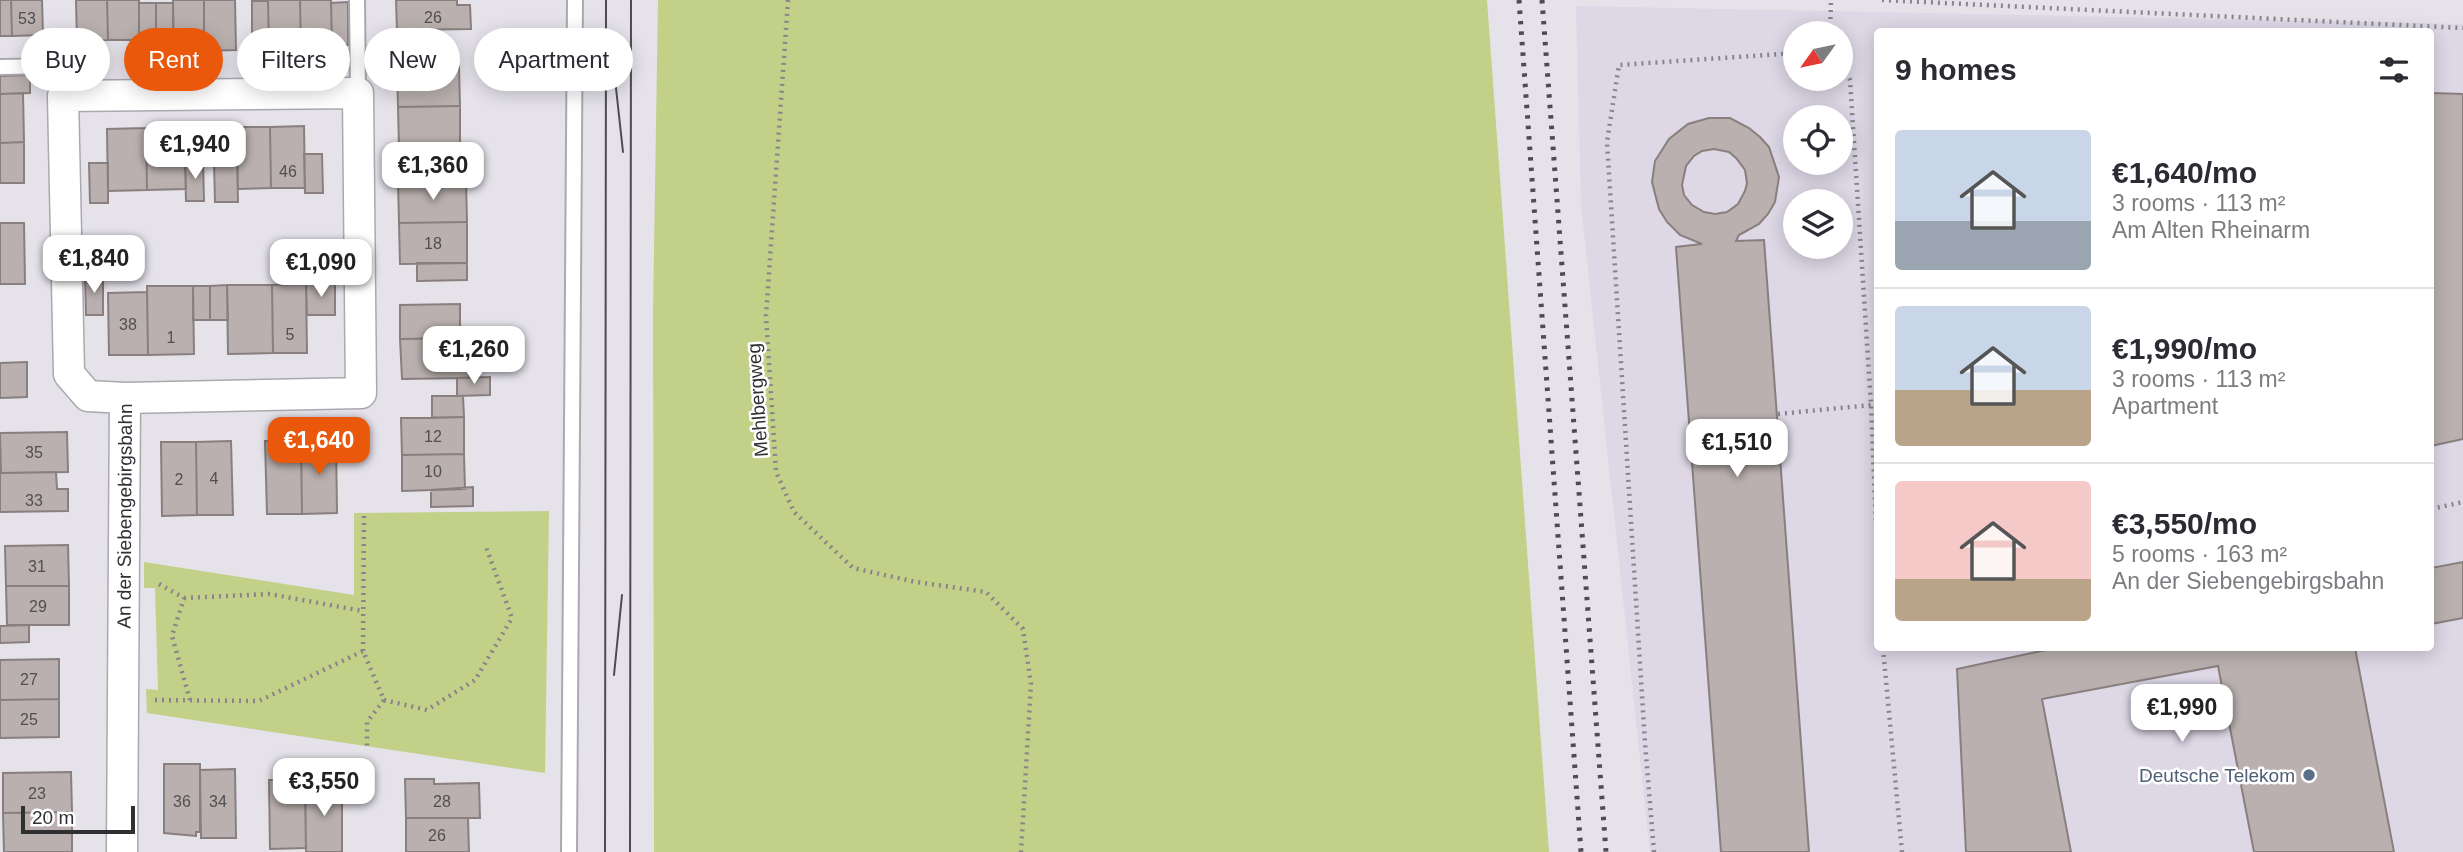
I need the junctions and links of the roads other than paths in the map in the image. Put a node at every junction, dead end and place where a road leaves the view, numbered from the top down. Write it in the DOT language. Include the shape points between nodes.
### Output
graph roads {
  1 [pos="357,0"];
  2 [pos="575,0"];
  3 [pos="0,67"];
  4 [pos="358,93"];
  5 [pos="63,96"];
  6 [pos="125,398"];
  7 [pos="122,852"];
  8 [pos="569,852"];
  1 -- 4 [label="lane"];
  2 -- 8 [label="lane"];
  3 -- 5 [label="lane, An der Siebengebirgsbahn" via="62,66"];
  4 -- 5 [label="street"];
  4 -- 6 [label="street" via="361,393"];
  5 -- 6 [label="street, An der Siebengebirgsbahn" via="69,374 88,396"];
  6 -- 7 [label="street, An der Siebengebirgsbahn"];
}
